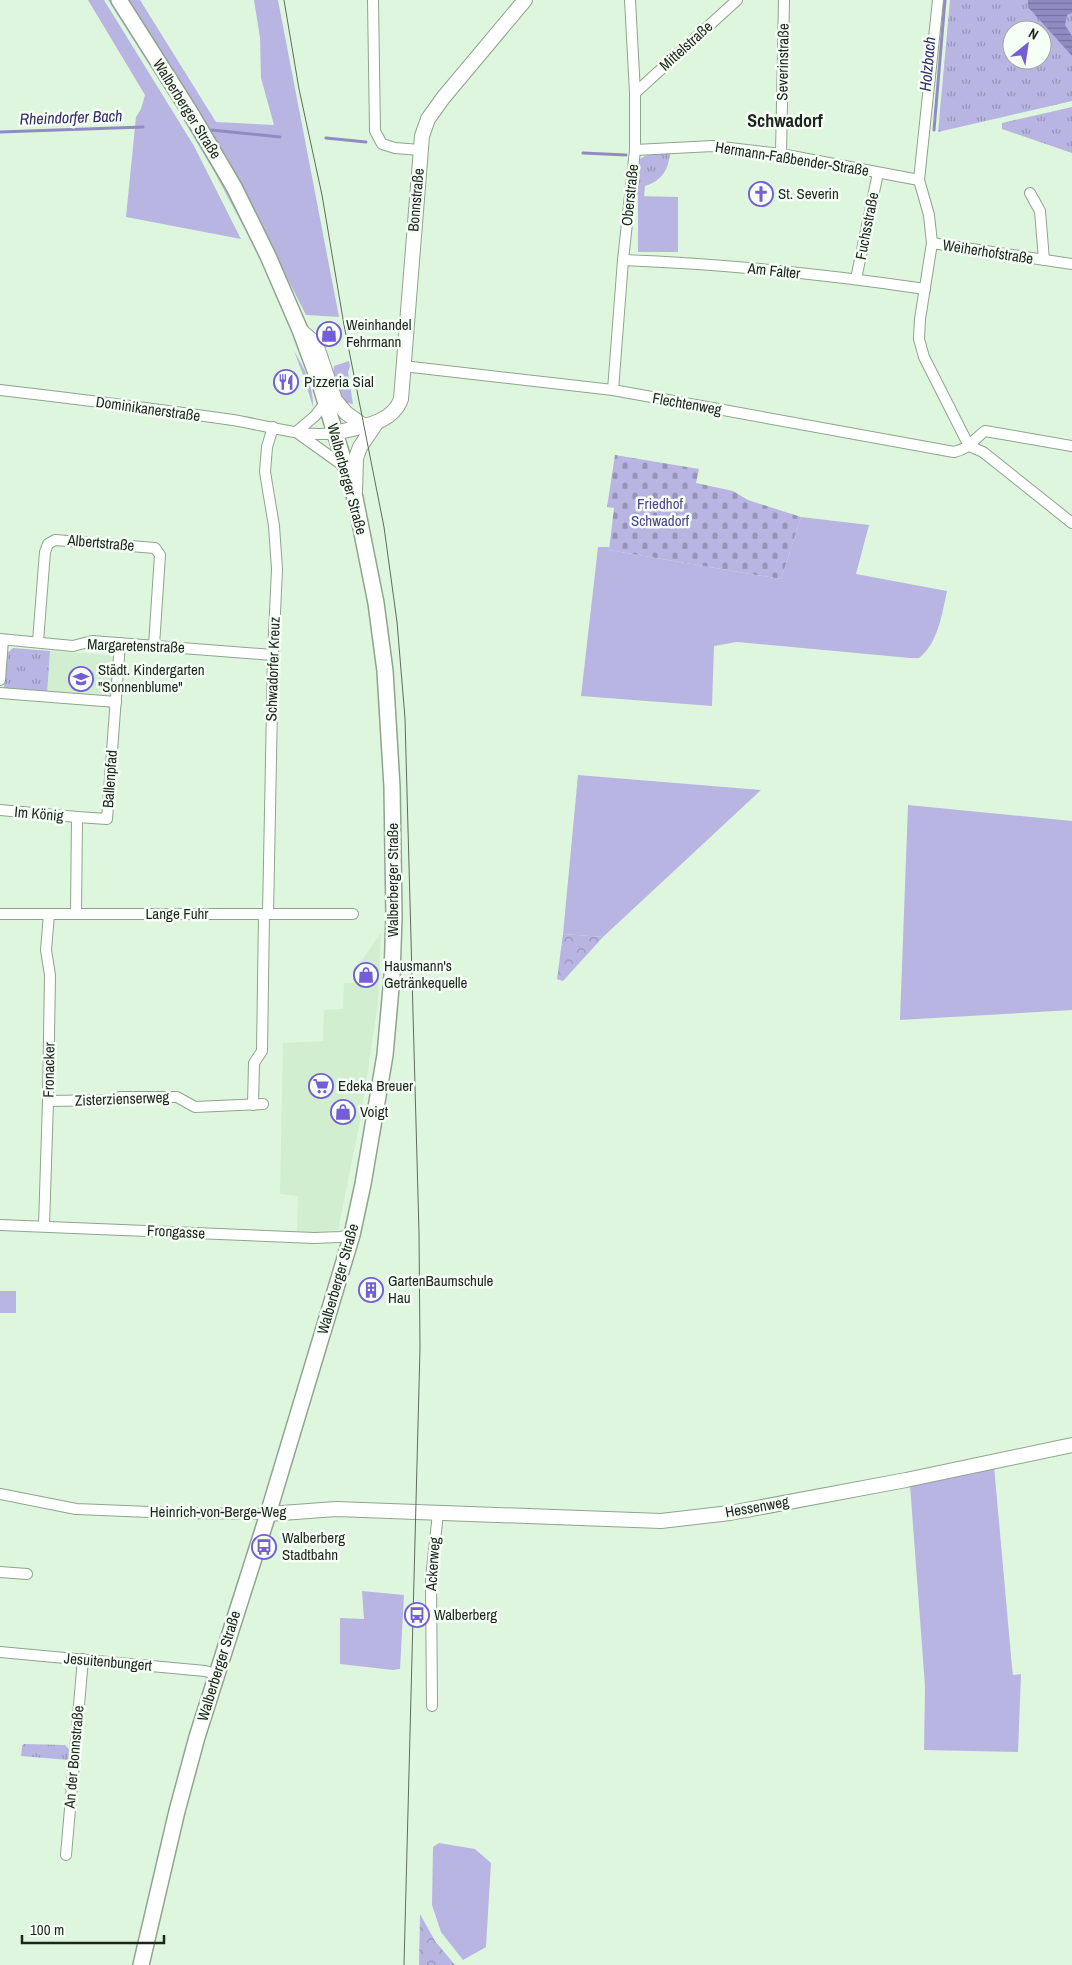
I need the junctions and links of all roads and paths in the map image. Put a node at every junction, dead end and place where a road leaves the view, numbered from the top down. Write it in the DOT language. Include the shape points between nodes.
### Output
graph roads {
  1 [pos="119,0"];
  2 [pos="374,0"];
  3 [pos="525,0"];
  4 [pos="630,0"];
  5 [pos="737,0"];
  6 [pos="784,0"];
  7 [pos="938,0"];
  8 [pos="635,93"];
  9 [pos="420,150"];
  10 [pos="635,150"];
  11 [pos="781,154"];
  12 [pos="878,173"];
  13 [pos="918,180"];
  14 [pos="1030,193"];
  15 [pos="932,243"];
  16 [pos="623,260"];
  17 [pos="1044,260"];
  18 [pos="1072,264"];
  19 [pos="856,279"];
  20 [pos="925,289"];
  21 [pos="300,330"];
  22 [pos="403,366"];
  23 [pos="0,390"];
  24 [pos="613,390"];
  25 [pos="325,403"];
  26 [pos="370,424"];
  27 [pos="273,427"];
  28 [pos="296,432"];
  29 [pos="334,433"];
  30 [pos="969,446"];
  31 [pos="1072,446"];
  32 [pos="351,462"];
  33 [pos="1072,523"];
  34 [pos="1,640"];
  35 [pos="38,641"];
  36 [pos="120,643"];
  37 [pos="154,645"];
  38 [pos="273,655"];
  39 [pos="0,680"];
  40 [pos="0,694"];
  41 [pos="116,702"];
  42 [pos="0,810"];
  43 [pos="77,817"];
  44 [pos="0,914"];
  45 [pos="49,914"];
  46 [pos="76,914"];
  47 [pos="266,914"];
  48 [pos="353,914"];
  49 [pos="48,1101"];
  50 [pos="0,1225"];
  51 [pos="44,1226"];
  52 [pos="352,1235"];
  53 [pos="1072,1445"];
  54 [pos="0,1494"];
  55 [pos="438,1513"];
  56 [pos="268,1514"];
  57 [pos="0,1572"];
  58 [pos="27,1574"];
  59 [pos="0,1652"];
  60 [pos="83,1659"];
  61 [pos="216,1674"];
  62 [pos="432,1706"];
  63 [pos="66,1855"];
  64 [pos="141,1965"];
  1 -- 21 [label="main road, Walberberger Straße" via="234,187"];
  2 -- 9 [label="street" via="376,131 382,144"];
  3 -- 9 [label="street, Bonnstraße" via="428,119"];
  4 -- 8 [label="street, Oberstraße"];
  5 -- 8 [label="street, Mittelstraße"];
  6 -- 11 [label="street, Severinstraße"];
  7 -- 13 [label="street"];
  8 -- 10 [label="street, Oberstraße"];
  9 -- 22 [label="street, Bonnstraße"];
  10 -- 11 [label="street, Hermann-Faßbender-Straße" via="713,146"];
  10 -- 16 [label="street, Oberstraße"];
  11 -- 12 [label="street, Hermann-Faßbender-Straße"];
  12 -- 13 [label="street, Hermann-Faßbender-Straße"];
  12 -- 19 [label="street, Fuchsstraße"];
  13 -- 15 [label="street" via="929,215"];
  14 -- 17 [label="street, Weiherhofstraße" via="1040,211"];
  15 -- 17 [label="street, Weiherhofstraße"];
  15 -- 20 [label="street"];
  16 -- 19 [label="street, Am Falter" via="705,264"];
  16 -- 24 [label="street, Oberstraße"];
  17 -- 18 [label="street, Weiherhofstraße"];
  19 -- 20 [label="street, Am Falter"];
  20 -- 30 [label="street" via="920,318 924,357"];
  21 -- 25 [label="main road, Walberberger Straße"];
  21 -- 26 [label="street" via="316,344 335,400 346,413"];
  22 -- 24 [label="street, Flechtenweg"];
  22 -- 26 [label="street, Bonnstraße" via="398,407 388,418"];
  23 -- 27 [label="street, Dominikanerstraße"];
  24 -- 30 [label="street, Flechtenweg" via="954,452"];
  25 -- 28 [label="street"];
  25 -- 29 [label="main road, Walberberger Straße"];
  26 -- 29 [label="street, Bonnstraße"];
  26 -- 32 [label="street, Bonnstraße"];
  27 -- 28 [label="street, Dominikanerstraße"];
  27 -- 38 [label="street, Schwadorfer Kreuz" via="264,472 274,526 277,569"];
  28 -- 29 [label="street, Dominikanerstraße"];
  28 -- 32 [label="street, Dominikanerstraße"];
  29 -- 32 [label="main road, Walberberger Straße"];
  30 -- 31 [label="street" via="985,431"];
  30 -- 33 [label="street" via="983,452"];
  32 -- 52 [label="main road, Walberberger Straße" via="354,498 376,603 385,671 392,787 394,916 385,1055"];
  34 -- 35 [label="street, Margaretenstraße"];
  34 -- 39 [label="street"];
  35 -- 36 [label="street, Margaretenstraße" via="73,646 92,641"];
  35 -- 37 [label="street, Albertstraße" via="45,552 48,544 55,540 155,548 160,555"];
  36 -- 37 [label="street, Margaretenstraße"];
  36 -- 41 [label="street, Ballenpfad"];
  37 -- 38 [label="street, Margaretenstraße"];
  38 -- 47 [label="street, Schwadorfer Kreuz"];
  40 -- 41 [label="street"];
  41 -- 43 [label="street, Ballenpfad" via="107,819"];
  42 -- 43 [label="street, Im König"];
  43 -- 46 [label="street"];
  44 -- 45 [label="street, Lange Fuhr"];
  45 -- 46 [label="street, Lange Fuhr"];
  45 -- 49 [label="street, Fronacker" via="46,950 50,975"];
  46 -- 47 [label="street, Lange Fuhr"];
  47 -- 48 [label="street, Lange Fuhr"];
  47 -- 49 [label="street, Zisterzienserweg" via="262,1051 254,1063 258,1105 195,1107 178,1098"];
  49 -- 51 [label="street, Fronacker"];
  50 -- 51 [label="street, Frongasse"];
  51 -- 52 [label="street, Frongasse" via="314,1238"];
  52 -- 56 [label="main road, Walberberger Straße"];
  53 -- 55 [label="street, Hessenweg" via="730,1513 661,1521"];
  54 -- 56 [label="street, Heinrich-von-Berge-Weg" via="76,1509"];
  55 -- 56 [label="street, Heinrich-von-Berge-Weg" via="336,1509"];
  55 -- 62 [label="street, Ackerweg" via="431,1579"];
  56 -- 61 [label="main road, Walberberger Straße"];
  57 -- 58 [label="street"];
  59 -- 60 [label="street, Jesuitenbungert"];
  60 -- 61 [label="street, Jesuitenbungert"];
  60 -- 63 [label="street, An der Bonnstraße"];
  61 -- 64 [label="main road, Walberberger Straße" via="177,1810"];
}
